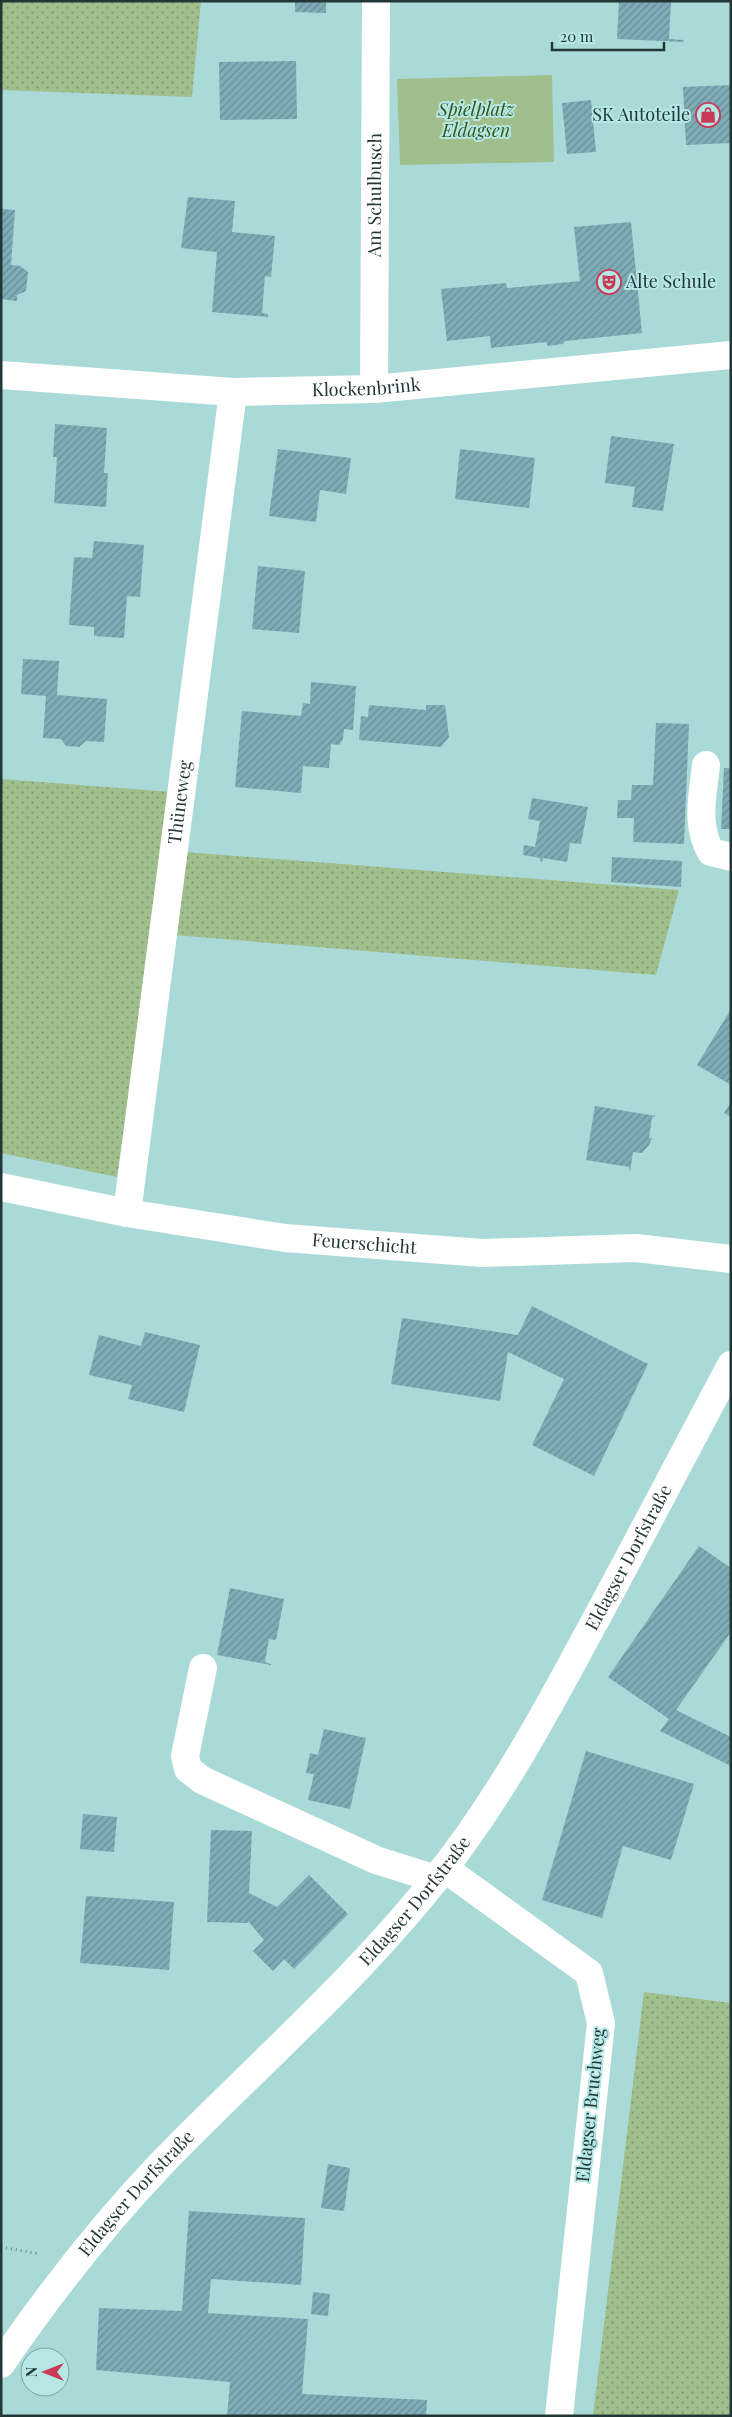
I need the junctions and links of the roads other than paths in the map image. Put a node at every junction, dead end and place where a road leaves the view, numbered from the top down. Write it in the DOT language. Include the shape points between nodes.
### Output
graph roads {
  1 [pos="376,1"];
  2 [pos="731,355"];
  3 [pos="1,374"];
  4 [pos="374,389"];
  5 [pos="233,392"];
  6 [pos="706,764"];
  7 [pos="731,857"];
  8 [pos="1,1187"];
  9 [pos="127,1213"];
  10 [pos="731,1259"];
  11 [pos="731,1365"];
  12 [pos="203,1668"];
  13 [pos="440,1874"];
  14 [pos="1,2364"];
  15 [pos="559,2416"];
  1 -- 4 [label="street, Am Schulbusch"];
  2 -- 4 [label="street, Klockenbrink"];
  3 -- 5 [label="street, Klockenbrink"];
  4 -- 5 [label="street, Klockenbrink"];
  5 -- 9 [label="street, Thüneweg"];
  6 -- 7 [label="street" via="702,832 711,852"];
  8 -- 9 [label="street, Feuerschicht"];
  9 -- 10 [label="street, Feuerschicht" via="285,1238 482,1253 636,1248"];
  11 -- 13 [label="street, Eldagser Dorfstraße" via="548,1707 492,1800"];
  12 -- 13 [label="street, Eldagser Bruchweg" via="185,1756 188,1769 202,1780 376,1860"];
  13 -- 14 [label="street, Eldagser Dorfstraße" via="324,2002 133,2195 76,2261"];
  13 -- 15 [label="street, Eldagser Bruchweg" via="589,1973 601,2023"];
}
